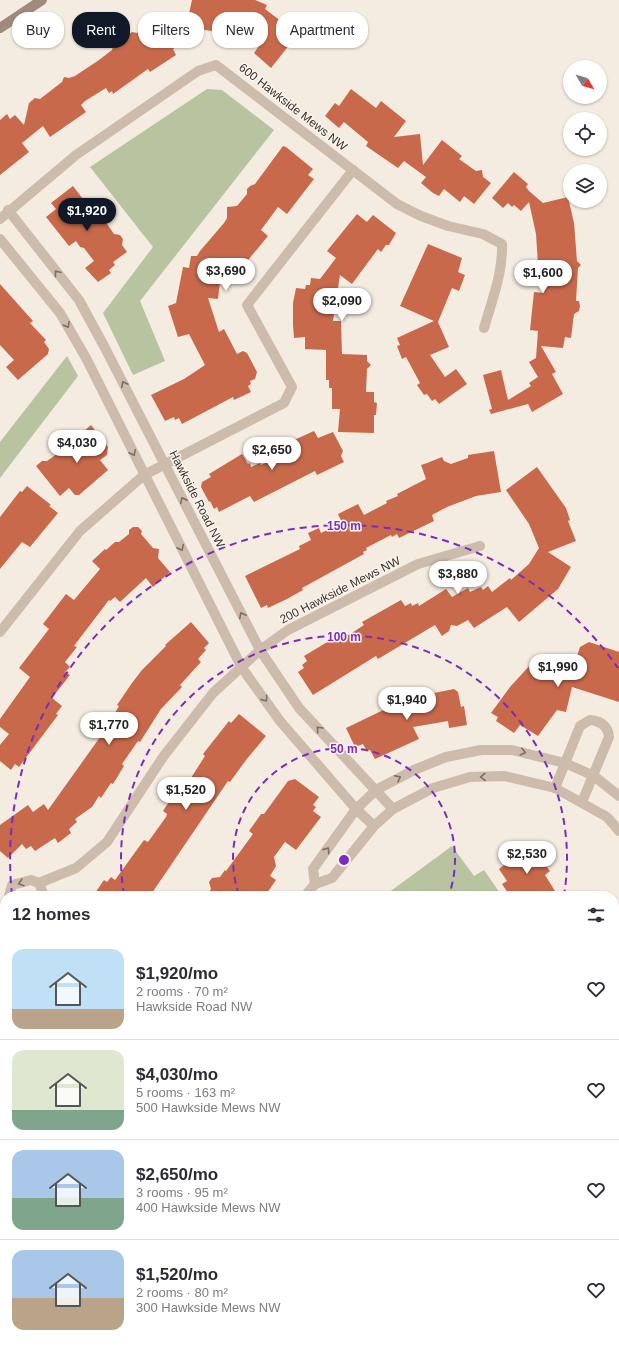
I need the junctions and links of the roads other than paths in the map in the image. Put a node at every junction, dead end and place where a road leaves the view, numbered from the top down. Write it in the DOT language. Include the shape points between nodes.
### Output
graph roads {
  1 [pos="42,0"];
  2 [pos="0,28"];
  3 [pos="353,170"];
  4 [pos="8,210"];
  5 [pos="0,218"];
  6 [pos="0,239"];
  7 [pos="484,328"];
  8 [pos="164,464"];
  9 [pos="144,475"];
  10 [pos="480,546"];
  11 [pos="0,632"];
  12 [pos="260,650"];
  13 [pos="242,668"];
  14 [pos="565,763"];
  15 [pos="594,776"];
  16 [pos="555,788"];
  17 [pos="376,790"];
  18 [pos="619,796"];
  19 [pos="582,802"];
  20 [pos="356,809"];
  21 [pos="393,809"];
  22 [pos="374,826"];
  23 [pos="619,831"];
  24 [pos="39,883"];
  25 [pos="315,884"];
  26 [pos="11,891"];
  27 [pos="42,891"];
  28 [pos="309,891"];
  1 -- 2 [label="main road"];
  3 -- 4 [label="street, 600 Hawkside Mews NW" via="216,65 198,71 76,155"];
  3 -- 7 [label="street, 600 Hawkside Mews NW" via="397,204 421,216 448,226 483,234 502,244 499,276"];
  3 -- 8 [label="street" via="247,304 292,387 284,403"];
  4 -- 5 [label="street"];
  8 -- 4 [label="street, Hawkside Road NW, one-way" via="79,300"];
  6 -- 9 [label="street, one-way" via="60,313 86,358"];
  8 -- 9 [label="street"];
  12 -- 8 [label="street, Hawkside Road NW, one-way"];
  9 -- 11 [label="street" via="80,531"];
  9 -- 13 [label="street, one-way"];
  10 -- 12 [label="street, 200 Hawkside Mews NW" via="418,564 288,630"];
  12 -- 13 [label="street, 200 Hawkside Mews NW"];
  17 -- 12 [label="street, Hawkside Road NW, one-way" via="299,708"];
  13 -- 20 [label="street, one-way" via="280,721"];
  13 -- 24 [label="street, 200 Hawkside Mews NW" via="213,693 163,757 107,842 76,868"];
  14 -- 15 [label="street"];
  14 -- 15 [label="street" via="580,726 590,720 596,721 608,730 610,737"];
  14 -- 16 [label="street"];
  17 -- 14 [label="street, one-way" via="446,757 481,750 512,750"];
  15 -- 18 [label="street"];
  15 -- 19 [label="street"];
  16 -- 19 [label="street"];
  16 -- 21 [label="street, one-way" via="504,776 470,777 433,788"];
  17 -- 20 [label="street"];
  17 -- 21 [label="street, Hawkside Road NW"];
  19 -- 23 [label="street" via="607,817"];
  20 -- 22 [label="street"];
  25 -- 20 [label="street, one-way" via="313,869"];
  21 -- 22 [label="street"];
  22 -- 25 [label="street" via="332,878"];
  24 -- 26 [label="street, one-way" via="31,880 12,885"];
  24 -- 27 [label="street"];
  25 -- 28 [label="street"];
}
